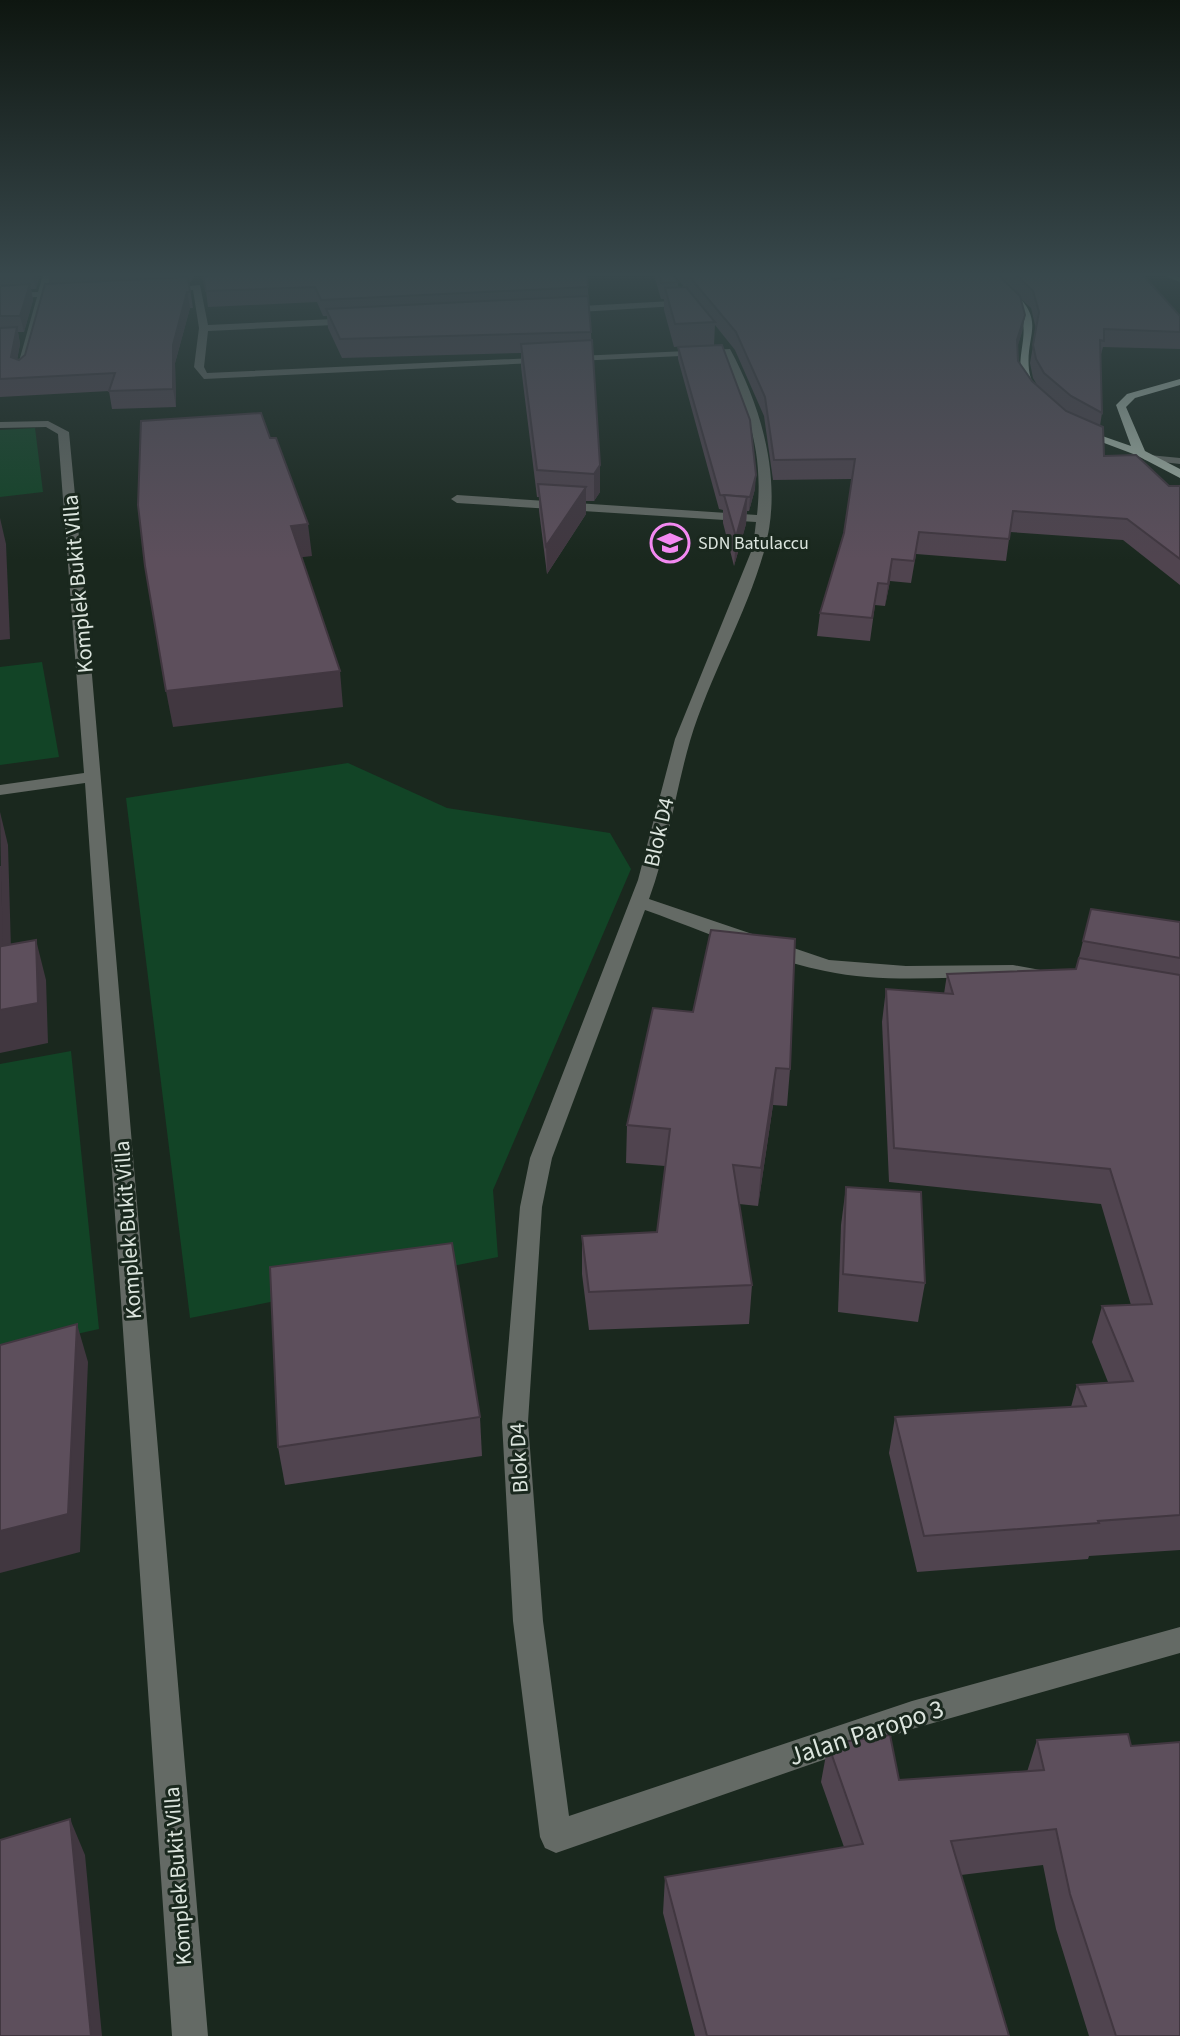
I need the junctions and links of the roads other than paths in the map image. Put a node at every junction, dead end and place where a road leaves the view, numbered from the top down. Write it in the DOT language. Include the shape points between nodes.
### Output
graph roads {
  1 [pos="200,370"];
  2 [pos="329,370"];
  3 [pos="735,370"];
  4 [pos="1023,370"];
  5 [pos="1180,382"];
  6 [pos="1035,395"];
  7 [pos="0,425"];
  8 [pos="1069,426"];
  9 [pos="1144,456"];
  10 [pos="1180,461"];
  11 [pos="1180,474"];
  12 [pos="457,499"];
  13 [pos="763,519"];
  14 [pos="92,777"];
  15 [pos="0,790"];
  16 [pos="639,902"];
  17 [pos="1053,978"];
  18 [pos="1180,1640"];
  19 [pos="556,1837"];
  20 [pos="190,2036"];
  1 -- 2 [label="street" via="204,376"];
  3 -- 13 [label="street, Blok D4" via="756,417 764,468"];
  4 -- 6 [label="main road"];
  5 -- 9 [label="main road" via="1131,396 1120,407"];
  7 -- 14 [label="street, Komplek Bukit Villa" via="48,424 63,432"];
  8 -- 9 [label="main road"];
  9 -- 10 [label="street"];
  9 -- 11 [label="main road"];
  12 -- 13 [label="street"];
  13 -- 16 [label="street, Blok D4" via="741,599 683,739"];
  14 -- 15 [label="street"];
  14 -- 20 [label="street, Komplek Bukit Villa"];
  16 -- 17 [label="street" via="828,966 1013,971"];
  16 -- 19 [label="street, Blok D4" via="541,1158 528,1242 515,1422 528,1621"];
  18 -- 19 [label="street, Jalan Paropo 3" via="912,1715"];
}
